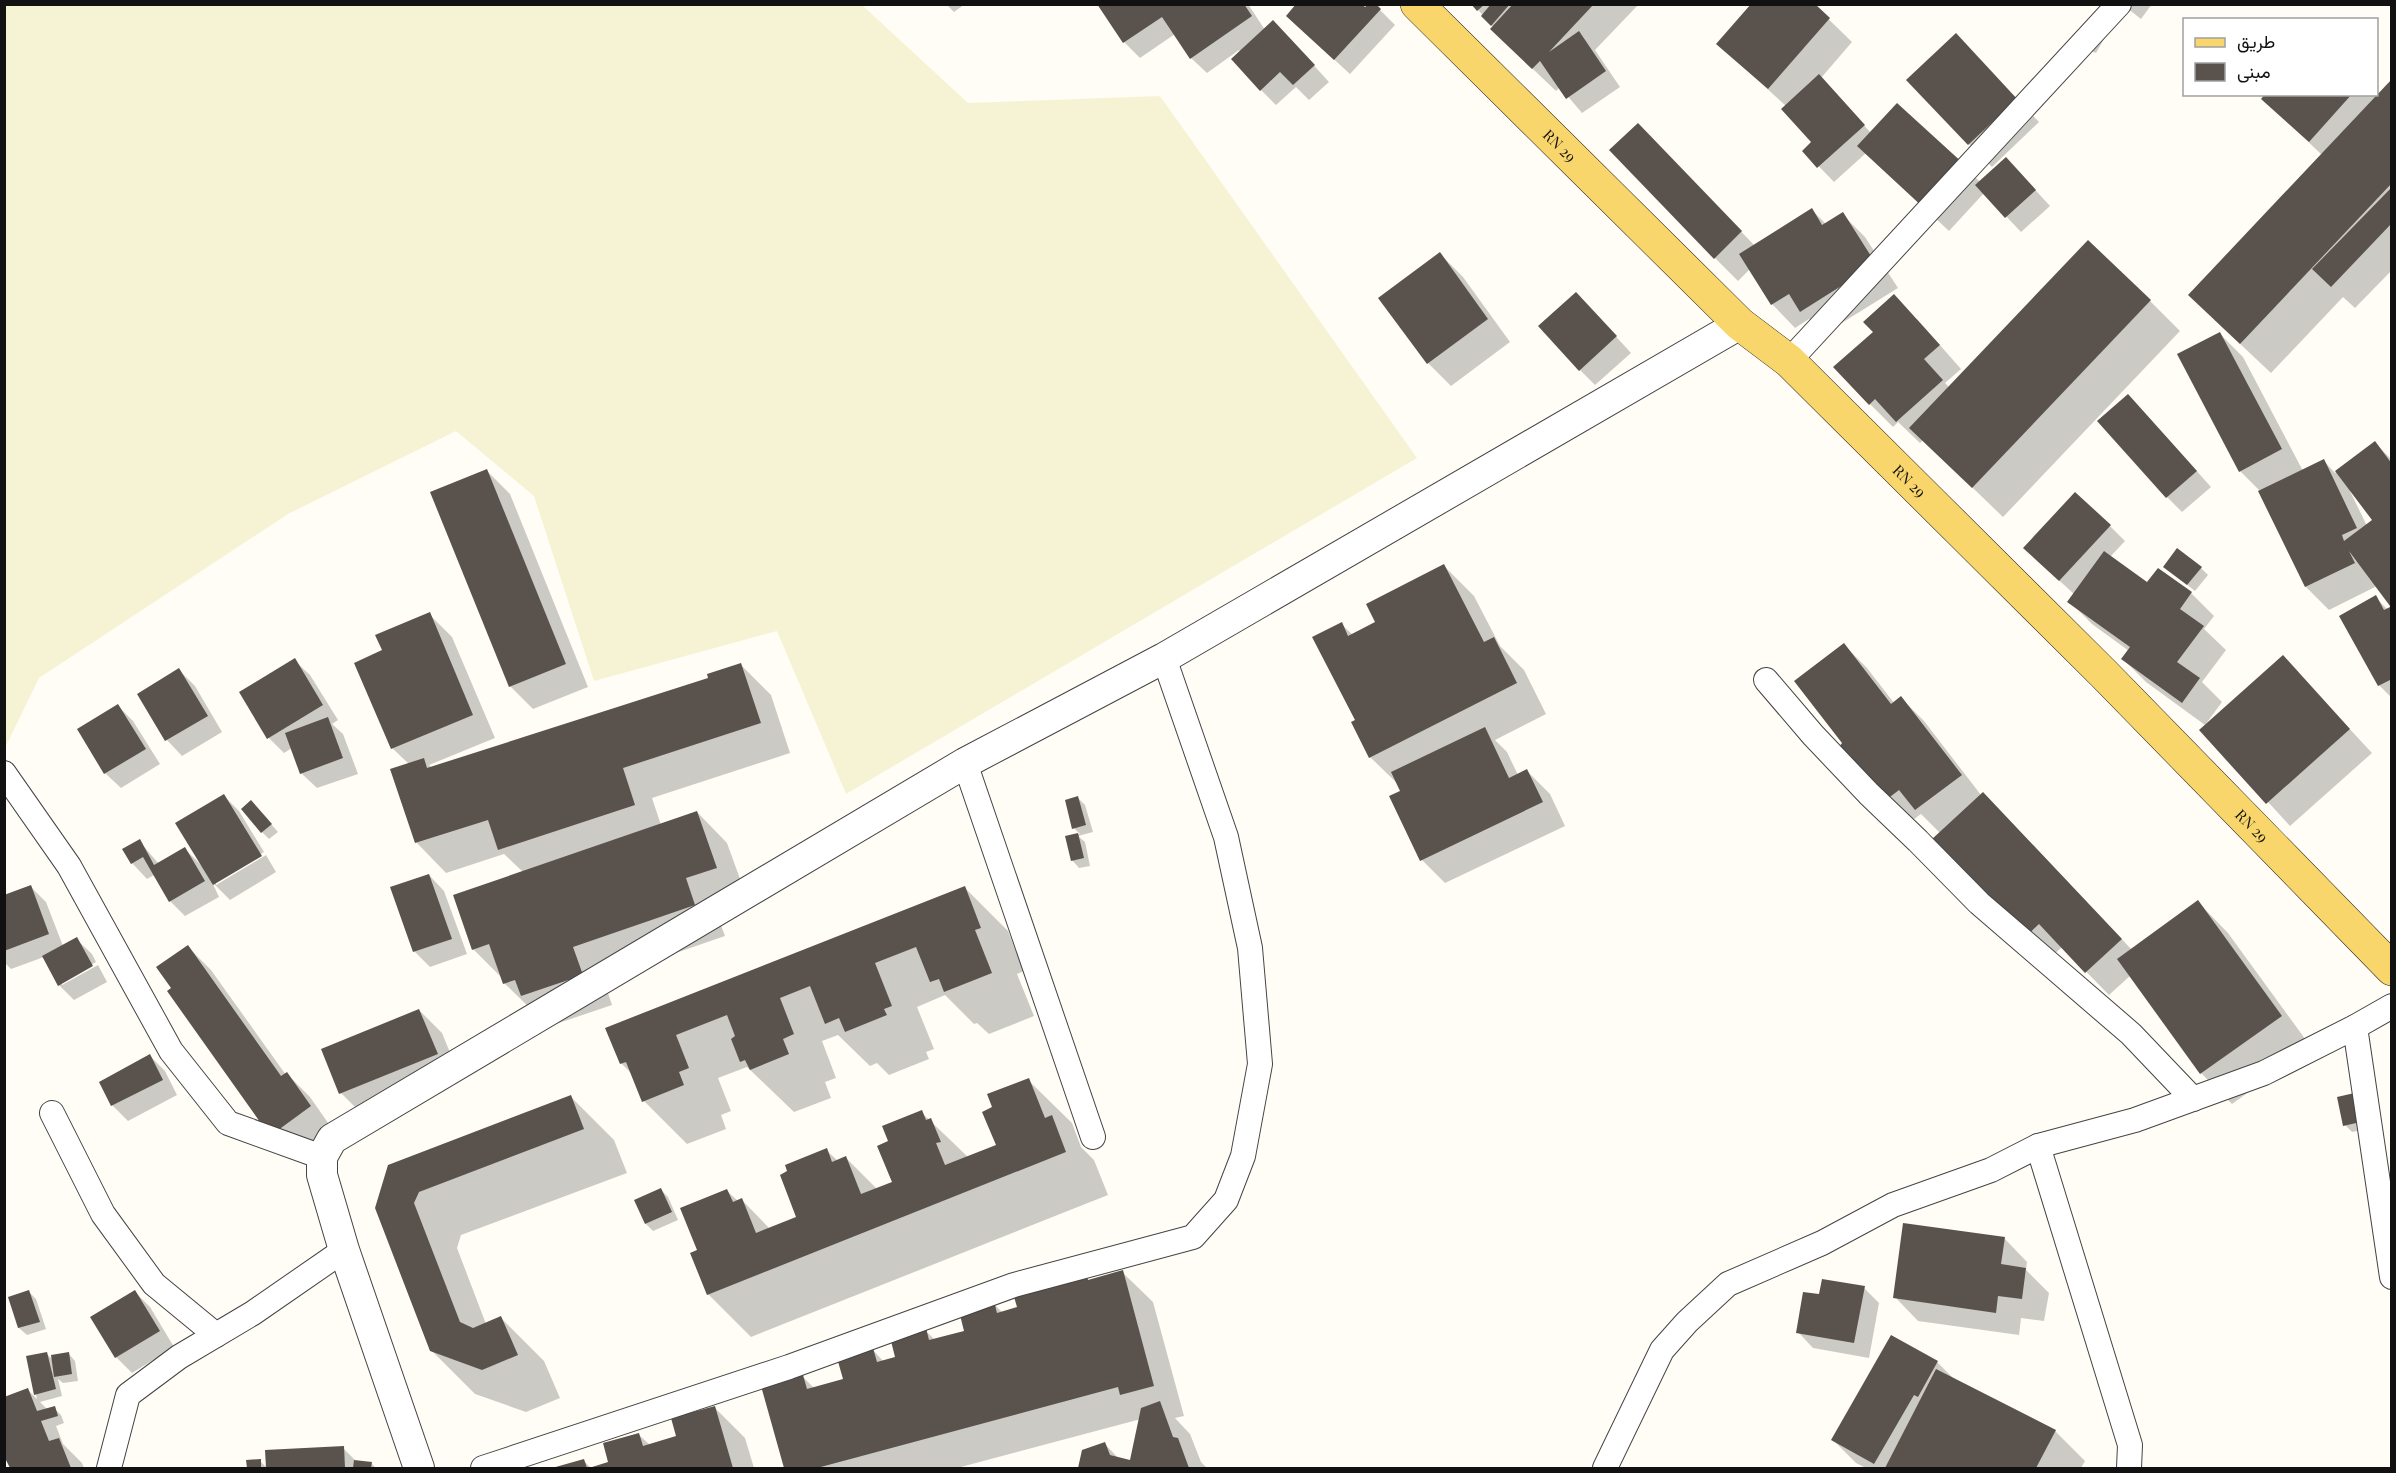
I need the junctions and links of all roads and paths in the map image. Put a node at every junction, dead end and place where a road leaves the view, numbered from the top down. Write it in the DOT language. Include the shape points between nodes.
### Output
graph roads {
  1 [pos="1417,4"];
  2 [pos="2118,4"];
  3 [pos="1740,324"];
  4 [pos="1789,361"];
  5 [pos="1164,658"];
  6 [pos="1766,680"];
  7 [pos="964,763"];
  8 [pos="4,773"];
  9 [pos="2391,969"];
  10 [pos="2391,1006"];
  11 [pos="2355,1027"];
  12 [pos="2193,1099"];
  13 [pos="52,1113"];
  14 [pos="1093,1137"];
  15 [pos="2038,1146"];
  16 [pos="322,1157"];
  17 [pos="344,1250"];
  18 [pos="2391,1277"];
  19 [pos="216,1335"];
  20 [pos="109,1468"];
  21 [pos="419,1468"];
  22 [pos="483,1468"];
  23 [pos="1605,1468"];
  24 [pos="2129,1468"];
  1 -- 3 [label="main road, RN 29 / RN 29"];
  2 -- 4 [label="street"];
  3 -- 4 [label="main road, RN 29 / RN 29"];
  3 -- 5 [label="street"];
  4 -- 9 [label="main road, RN 29 / RN 29" via="2095,665"];
  5 -- 7 [label="street"];
  5 -- 22 [label="street" via="1227,837 1250,948 1260,1064 1243,1156 1227,1200 1193,1237 1014,1285 789,1367"];
  6 -- 12 [label="street" via="1869,794 1979,903 2131,1034"];
  7 -- 14 [label="street"];
  7 -- 16 [label="street" via="332,1139"];
  8 -- 16 [label="street" via="69,866 171,1051 228,1123"];
  10 -- 11 [label="street"];
  11 -- 12 [label="street" via="2264,1073"];
  11 -- 18 [label="street"];
  12 -- 15 [label="street" via="2135,1120"];
  13 -- 19 [label="street" via="103,1214 154,1284"];
  15 -- 23 [label="street" via="1991,1170 1893,1204 1822,1243 1728,1284 1662,1350"];
  15 -- 24 [label="street" via="2130,1445"];
  16 -- 17 [label="street" via="322,1175"];
  17 -- 19 [label="street"];
  17 -- 21 [label="street"];
  19 -- 20 [label="street" via="128,1395"];
}
